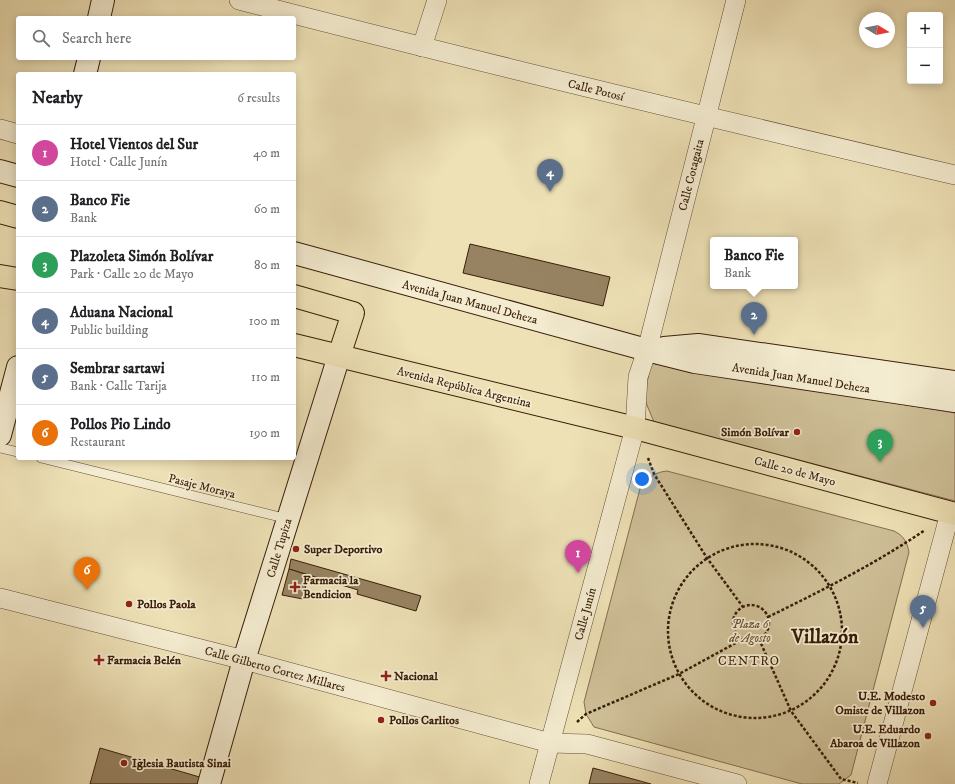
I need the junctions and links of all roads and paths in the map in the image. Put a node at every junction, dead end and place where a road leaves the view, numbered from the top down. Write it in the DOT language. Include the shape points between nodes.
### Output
graph roads {
  1 [pos="104,0"];
  2 [pos="239,0"];
  3 [pos="437,0"];
  4 [pos="736,0"];
  5 [pos="100,16"];
  6 [pos="422,48"];
  7 [pos="88,60"];
  8 [pos="86,72"];
  9 [pos="706,117"];
  10 [pos="0,129"];
  11 [pos="16,133"];
  12 [pos="0,171"];
  13 [pos="16,175"];
  14 [pos="955,175"];
  15 [pos="0,212"];
  16 [pos="16,216"];
  17 [pos="296,254"];
  18 [pos="0,276"];
  19 [pos="16,279"];
  20 [pos="296,297"];
  21 [pos="296,345"];
  22 [pos="647,350"];
  23 [pos="339,356"];
  24 [pos="16,375"];
  25 [pos="955,382"];
  26 [pos="955,401"];
  27 [pos="635,428"];
  28 [pos="0,435"];
  29 [pos="0,448"];
  30 [pos="16,452"];
  31 [pos="49,460"];
  32 [pos="952,514"];
  33 [pos="288,519"];
  34 [pos="707,558"];
  35 [pos="830,586"];
  36 [pos="0,598"];
  37 [pos="743,607"];
  38 [pos="768,618"];
  39 [pos="743,639"];
  40 [pos="759,639"];
  41 [pos="244,660"];
  42 [pos="679,674"];
  43 [pos="791,711"];
  44 [pos="574,724"];
  45 [pos="550,743"];
  46 [pos="209,784"];
  47 [pos="539,784"];
  48 [pos="737,784"];
  49 [pos="862,784"];
  50 [pos="877,784"];
  1 -- 5 [label="main road"];
  2 -- 6 [label="street, Calle Potosí"];
  3 -- 6 [label="street"];
  4 -- 9 [label="street, Calle Cotagaita"];
  6 -- 9 [label="street, Calle Potosí"];
  7 -- 8 [label="main road"];
  9 -- 14 [label="street, Calle Potosí"];
  9 -- 22 [label="street, Calle Cotagaita"];
  10 -- 11 [label="street"];
  12 -- 13 [label="main road"];
  15 -- 16 [label="highway"];
  17 -- 22 [label="main road, Avenida Juan Manuel Deheza"];
  18 -- 19 [label="highway"];
  20 -- 23 [label="highway, Calle Tupiza" via="353,313"];
  21 -- 23 [label="highway, Avenida República Argentina"];
  22 -- 25 [label="main road, Avenida Juan Manuel Deheza" via="698,345"];
  22 -- 26 [label="main road, Avenida Juan Manuel Deheza" via="695,362"];
  22 -- 27 [label="street, Calle Junín" via="638,377"];
  23 -- 27 [label="highway, Avenida República Argentina"];
  23 -- 33 [label="main road, Calle Tupiza"];
  24 -- 28 [label="main road"];
  27 -- 32 [label="highway, Calle 20 de Mayo"];
  27 -- 34 [label="path" via="654,474"];
  27 -- 45 [label="street, Calle Junín"];
  29 -- 30 [label="lane"];
  31 -- 33 [label="lane, Pasaje Moraya"];
  32 -- 35 [label="path"];
  32 -- 50 [label="street"];
  33 -- 41 [label="main road, Calle Tupiza"];
  34 -- 35 [label="path" via="732,546 761,543 788,549 812,564"];
  34 -- 37 [label="path"];
  34 -- 42 [label="path" via="687,575 674,598 668,623 670,650"];
  35 -- 38 [label="path"];
  35 -- 43 [label="path" via="841,613 842,643 833,671 815,694"];
  36 -- 41 [label="street, Calle Gilberto Cortez Millares"];
  37 -- 38 [label="path" via="756,605 766,612"];
  37 -- 39 [label="path" via="734,620 735,631"];
  38 -- 40 [label="path" via="768,628"];
  39 -- 40 [label="path"];
  39 -- 42 [label="path"];
  40 -- 43 [label="path"];
  41 -- 45 [label="street, Calle Gilberto Cortez Millares"];
  41 -- 46 [label="main road, Calle Tupiza"];
  42 -- 43 [label="path" via="692,692 708,705 728,714 749,719"];
  42 -- 44 [label="path" via="586,714"];
  43 -- 49 [label="path" via="841,779"];
  45 -- 47 [label="street, Calle Junín"];
  45 -- 48 [label="street, Calle Gilberto Cortez Millares" via="587,744"];
}
